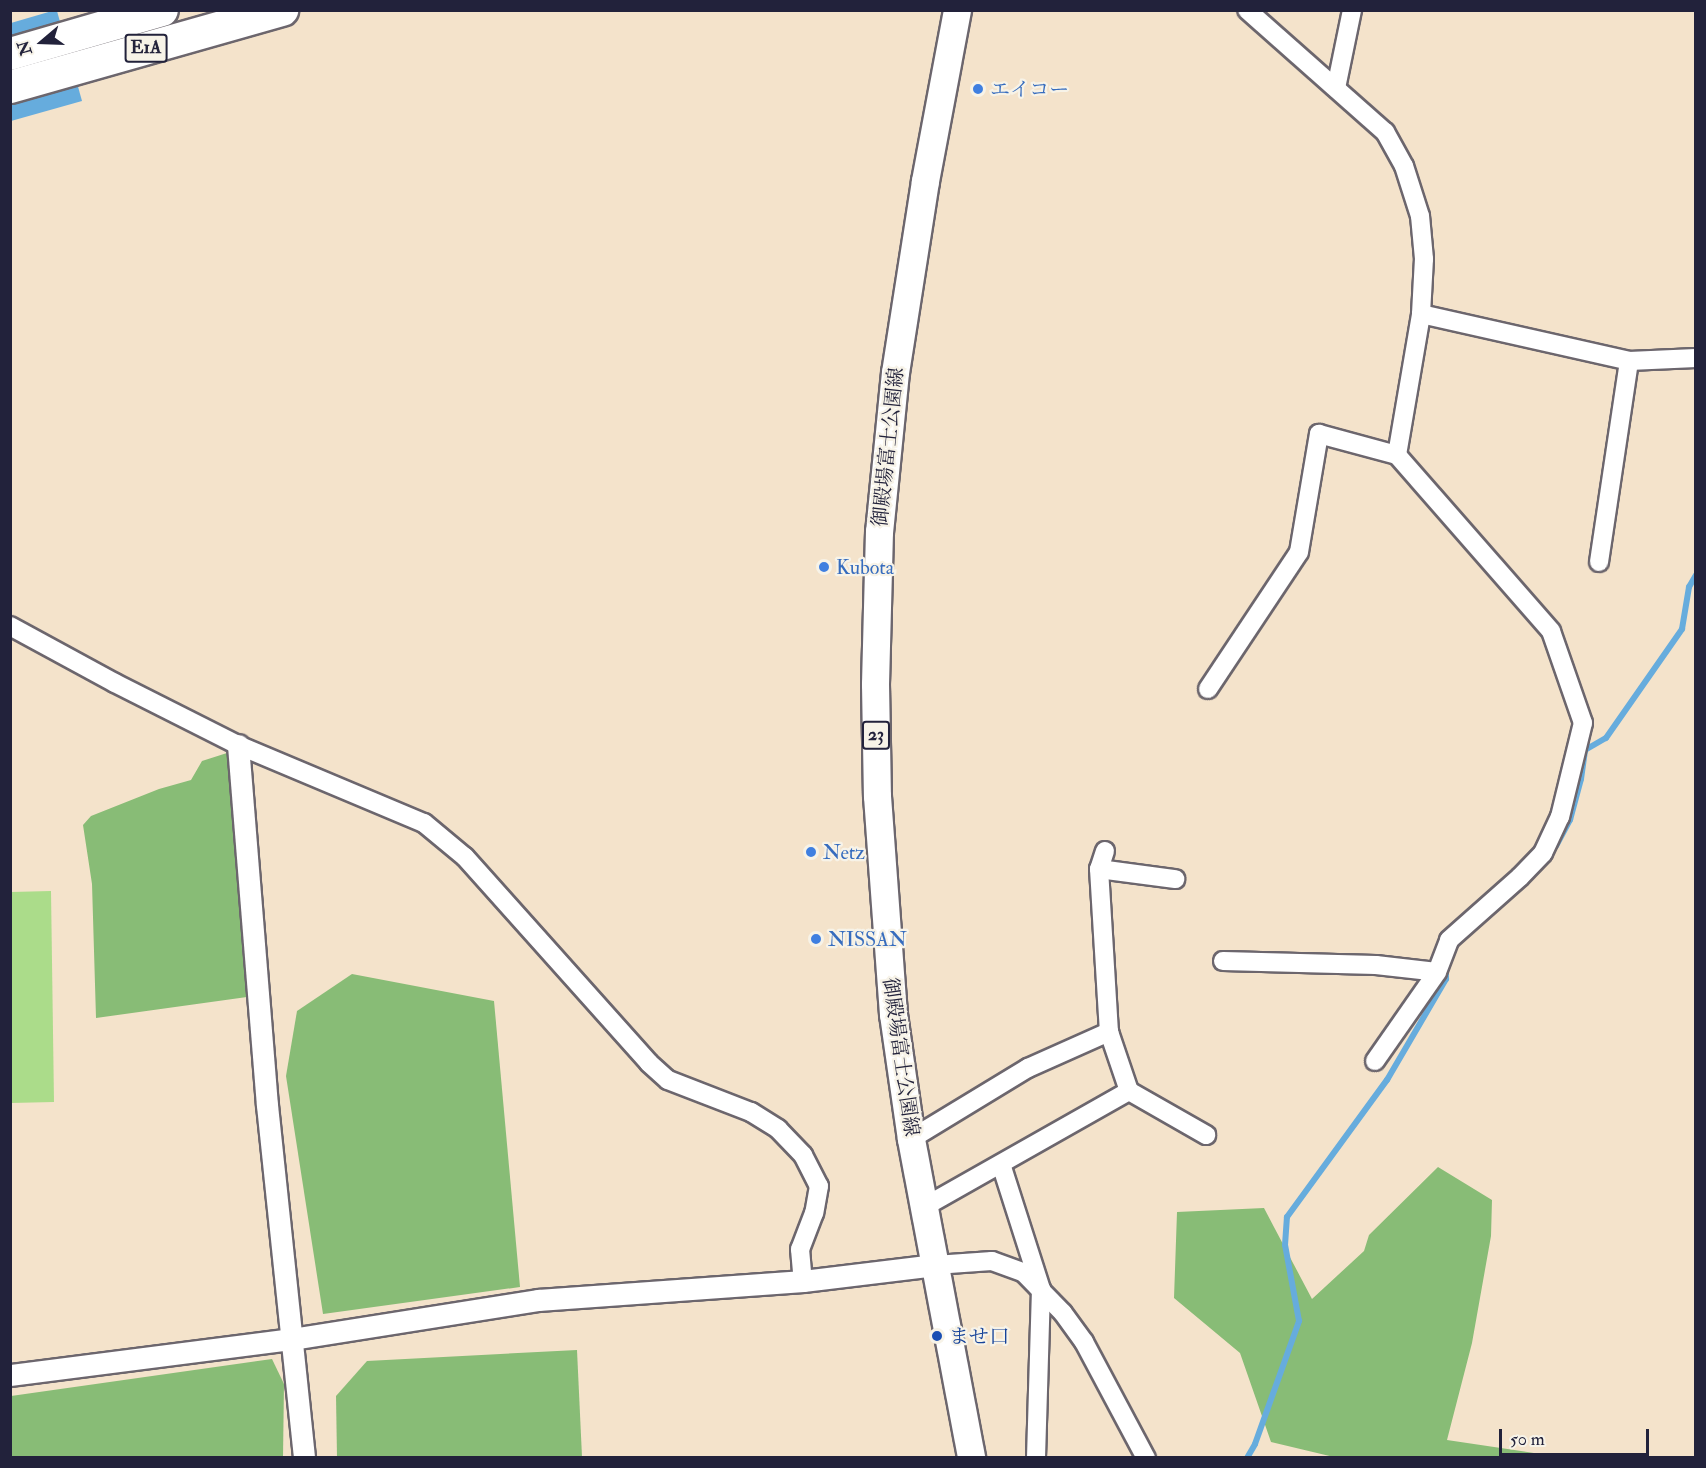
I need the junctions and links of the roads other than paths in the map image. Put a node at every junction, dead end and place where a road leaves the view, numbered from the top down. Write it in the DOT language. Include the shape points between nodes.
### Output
graph roads {
  1 [pos="162,10"];
  2 [pos="282,10"];
  3 [pos="957,10"];
  4 [pos="1247,10"];
  5 [pos="1352,10"];
  6 [pos="10,54"];
  7 [pos="10,87"];
  8 [pos="1336,88"];
  9 [pos="1421,314"];
  10 [pos="1695,358"];
  11 [pos="1629,361"];
  12 [pos="1396,455"];
  13 [pos="1599,562"];
  14 [pos="10,626"];
  15 [pos="1208,689"];
  16 [pos="238,745"];
  17 [pos="1175,879"];
  18 [pos="1223,961"];
  19 [pos="1437,972"];
  20 [pos="1109,1032"];
  21 [pos="1375,1062"];
  22 [pos="1129,1091"];
  23 [pos="1206,1135"];
  24 [pos="911,1139"];
  25 [pos="1001,1164"];
  26 [pos="924,1207"];
  27 [pos="935,1265"];
  28 [pos="803,1281"];
  29 [pos="1041,1289"];
  30 [pos="292,1339"];
  31 [pos="10,1375"];
  32 [pos="304,1458"];
  33 [pos="971,1458"];
  34 [pos="1036,1458"];
  35 [pos="1146,1458"];
  1 -- 6 [label="highway, E1A"];
  2 -- 7 [label="highway, E1A"];
  3 -- 24 [label="main road, 御殿場富士公園線 / 23" via="895,372 879,531 877,796 893,1014"];
  4 -- 8 [label="street"];
  5 -- 8 [label="street"];
  8 -- 9 [label="street" via="1385,132 1404,166 1420,216 1424,260"];
  9 -- 11 [label="street"];
  9 -- 12 [label="street"];
  10 -- 11 [label="street"];
  11 -- 13 [label="street"];
  12 -- 15 [label="street" via="1319,434 1299,552"];
  12 -- 19 [label="street" via="1551,631 1583,723 1560,817 1543,853 1449,940"];
  14 -- 16 [label="street"];
  16 -- 28 [label="street" via="424,823 465,857 668,1080 751,1112 778,1129 803,1155 819,1186 800,1250"];
  16 -- 30 [label="street" via="267,1106"];
  17 -- 20 [label="street" via="1102,860"];
  18 -- 19 [label="street" via="1376,965"];
  19 -- 21 [label="street"];
  20 -- 22 [label="street"];
  20 -- 24 [label="street" via="1028,1068"];
  22 -- 23 [label="street"];
  22 -- 25 [label="street"];
  24 -- 26 [label="main road, 御殿場富士公園線 / 23"];
  25 -- 26 [label="street"];
  25 -- 29 [label="street"];
  26 -- 27 [label="main road, 御殿場富士公園線 / 23"];
  27 -- 28 [label="street"];
  27 -- 29 [label="street" via="992,1261 1023,1272"];
  27 -- 33 [label="main road, 御殿場富士公園線 / 23"];
  28 -- 30 [label="street" via="538,1300"];
  29 -- 34 [label="street"];
  29 -- 35 [label="street" via="1084,1342"];
  30 -- 31 [label="street"];
  30 -- 32 [label="street"];
}
